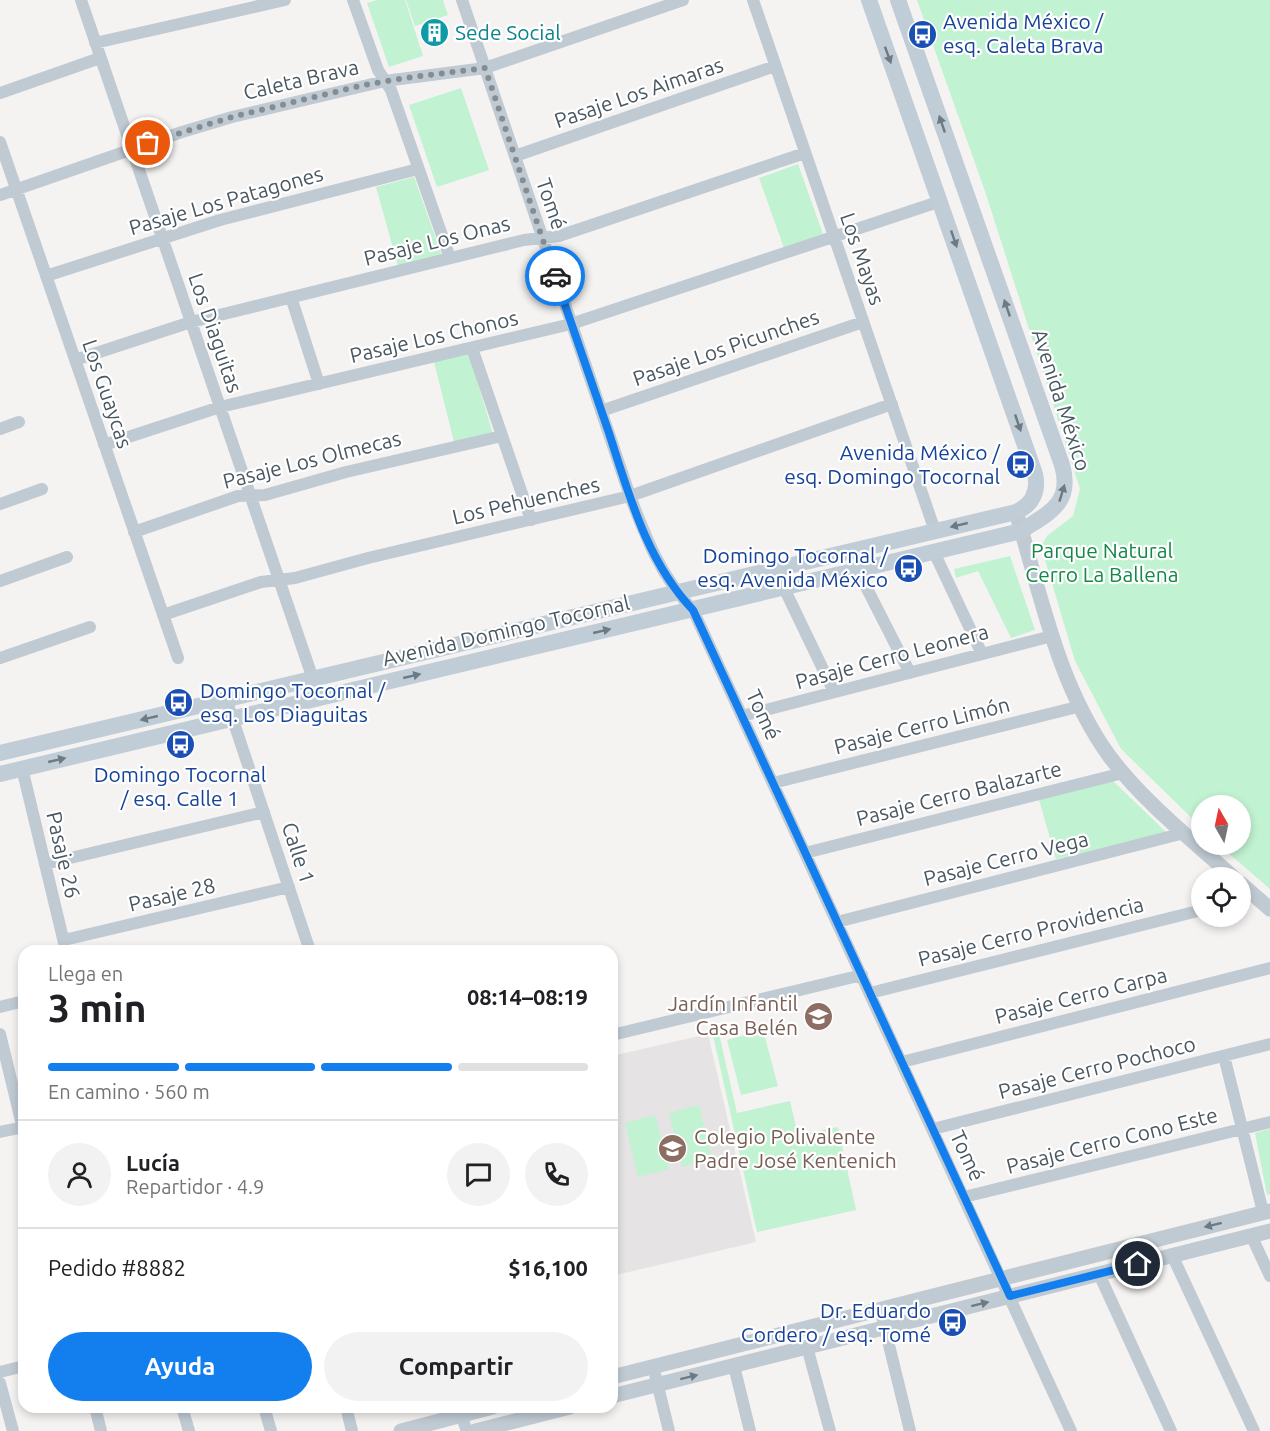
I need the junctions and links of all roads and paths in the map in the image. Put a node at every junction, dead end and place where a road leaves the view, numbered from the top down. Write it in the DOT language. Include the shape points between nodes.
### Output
graph roads {
  1 [pos="81,0"];
  2 [pos="285,0"];
  3 [pos="353,0"];
  4 [pos="462,0"];
  5 [pos="683,0"];
  6 [pos="753,0"];
  7 [pos="868,0"];
  8 [pos="898,0"];
  9 [pos="95,43"];
  10 [pos="100,58"];
  11 [pos="775,66"];
  12 [pos="485,68"];
  13 [pos="385,81"];
  14 [pos="0,93"];
  15 [pos="0,142"];
  16 [pos="132,149"];
  17 [pos="805,153"];
  18 [pos="515,156"];
  19 [pos="418,169"];
  20 [pos="16,189"];
  21 [pos="0,195"];
  22 [pos="941,201"];
  23 [pos="542,237"];
  24 [pos="834,237"];
  25 [pos="162,238"];
  26 [pos="450,258"];
  27 [pos="46,276"];
  28 [pos="291,297"];
  29 [pos="191,322"];
  30 [pos="863,322"];
  31 [pos="572,324"];
  32 [pos="472,348"];
  33 [pos="75,360"];
  34 [pos="319,384"];
  35 [pos="892,404"];
  36 [pos="220,407"];
  37 [pos="601,411"];
  38 [pos="19,422"];
  39 [pos="0,429"];
  40 [pos="502,436"];
  41 [pos="104,445"];
  42 [pos="42,489"];
  43 [pos="250,495"];
  44 [pos="630,496"];
  45 [pos="0,504"];
  46 [pos="1016,512"];
  47 [pos="531,520"];
  48 [pos="935,531"];
  49 [pos="1021,531"];
  50 [pos="134,532"];
  51 [pos="934,552"];
  52 [pos="67,557"];
  53 [pos="858,571"];
  54 [pos="279,580"];
  55 [pos="0,581"];
  56 [pos="784,588"];
  57 [pos="676,593"];
  58 [pos="693,610"];
  59 [pos="163,615"];
  60 [pos="90,627"];
  61 [pos="1052,636"];
  62 [pos="982,654"];
  63 [pos="0,658"];
  64 [pos="178,658"];
  65 [pos="910,673"];
  66 [pos="313,679"];
  67 [pos="834,692"];
  68 [pos="226,699"];
  69 [pos="1081,706"];
  70 [pos="742,716"];
  71 [pos="232,718"];
  72 [pos="0,753"];
  73 [pos="22,768"];
  74 [pos="1123,773"];
  75 [pos="0,774"];
  76 [pos="773,783"];
  77 [pos="264,812"];
  78 [pos="1184,833"];
  79 [pos="805,853"];
  80 [pos="45,864"];
  81 [pos="1222,867"];
  82 [pos="288,887"];
  83 [pos="1251,899"];
  84 [pos="1270,909"];
  85 [pos="1191,912"];
  86 [pos="837,922"];
  87 [pos="65,945"];
  88 [pos="69,945"];
  89 [pos="308,945"];
  90 [pos="1270,968"];
  91 [pos="862,975"];
  92 [pos="870,993"];
  93 [pos="18,1002"];
  94 [pos="0,1007"];
  95 [pos="618,1034"];
  96 [pos="0,1037"];
  97 [pos="1270,1044"];
  98 [pos="1224,1056"];
  99 [pos="902,1062"];
  100 [pos="18,1106"];
  101 [pos="1270,1122"];
  102 [pos="933,1129"];
  103 [pos="1242,1129"];
  104 [pos="18,1130"];
  105 [pos="0,1132"];
  106 [pos="964,1197"];
  107 [pos="1267,1212"];
  108 [pos="1270,1231"];
  109 [pos="1251,1235"];
  110 [pos="1172,1255"];
  111 [pos="1099,1274"];
  112 [pos="1270,1276"];
  113 [pos="1001,1278"];
  114 [pos="1010,1296"];
  115 [pos="880,1308"];
  116 [pos="885,1328"];
  117 [pos="807,1347"];
  118 [pos="653,1366"];
  119 [pos="734,1366"];
  120 [pos="18,1368"];
  121 [pos="0,1372"];
  122 [pos="618,1375"];
  123 [pos="0,1383"];
  124 [pos="657,1385"];
  125 [pos="618,1395"];
  126 [pos="96,1413"];
  127 [pos="184,1413"];
  128 [pos="266,1413"];
  129 [pos="348,1413"];
  130 [pos="453,1413"];
  131 [pos="460,1413"];
  132 [pos="546,1413"];
  133 [pos="13,1431"];
  134 [pos="101,1431"];
  135 [pos="189,1431"];
  136 [pos="270,1431"];
  137 [pos="352,1431"];
  138 [pos="401,1431"];
  139 [pos="467,1431"];
  140 [pos="475,1431"];
  141 [pos="669,1431"];
  142 [pos="750,1431"];
  143 [pos="830,1431"];
  144 [pos="910,1431"];
  145 [pos="1071,1431"];
  146 [pos="1171,1431"];
  147 [pos="1254,1431"];
  1 -- 9 [label="street, Los Diaguitas"];
  2 -- 9 [label="street"];
  3 -- 13 [label="street"];
  4 -- 12 [label="street, Tomé"];
  5 -- 12 [label="street, Caleta Brava"];
  6 -- 11 [label="street, Los Mayas"];
  7 -- 22 [label="main road, one-way"];
  49 -- 8 [label="main road, Avenida México, one-way" via="1060,501 1064,472"];
  9 -- 10 [label="street, Los Diaguitas"];
  10 -- 14 [label="street"];
  10 -- 16 [label="street, Los Diaguitas"];
  11 -- 17 [label="street, Los Mayas"];
  11 -- 18 [label="street, Pasaje Los Aimaras"];
  12 -- 13 [label="street, Caleta Brava"];
  12 -- 18 [label="street, Tomé"];
  13 -- 16 [label="street, Caleta Brava" via="232,117"];
  13 -- 19 [label="street"];
  15 -- 20 [label="street, Los Guaycas"];
  16 -- 20 [label="street, Caleta Brava"];
  16 -- 25 [label="street, Los Diaguitas"];
  17 -- 23 [label="street, Pasaje Los Onas" via="558,236"];
  17 -- 24 [label="street, Los Mayas"];
  18 -- 23 [label="street, Tomé"];
  19 -- 25 [label="street, Pasaje Los Patagones"];
  19 -- 26 [label="street"];
  20 -- 21 [label="street, Caleta Brava"];
  20 -- 27 [label="street, Los Guaycas"];
  22 -- 24 [label="street, Pasaje Los Chonos"];
  22 -- 46 [label="main road, one-way" via="1035,474 1037,487 1033,499"];
  23 -- 26 [label="street, Pasaje Los Onas"];
  23 -- 31 [label="street, Tomé"];
  24 -- 30 [label="street, Los Mayas"];
  24 -- 31 [label="street, Pasaje Los Chonos"];
  25 -- 27 [label="street, Pasaje Los Patagones"];
  25 -- 29 [label="street, Los Diaguitas"];
  26 -- 28 [label="street, Pasaje Los Onas"];
  27 -- 33 [label="street, Los Guaycas"];
  28 -- 29 [label="street, Pasaje Los Onas"];
  28 -- 34 [label="street"];
  29 -- 33 [label="street, Pasaje Los Onas"];
  29 -- 36 [label="street, Los Diaguitas"];
  30 -- 35 [label="street, Los Mayas"];
  30 -- 37 [label="street, Pasaje Los Picunches"];
  31 -- 32 [label="street, Pasaje Los Chonos"];
  31 -- 37 [label="street, Tomé"];
  32 -- 34 [label="street, Pasaje Los Chonos"];
  32 -- 40 [label="street"];
  33 -- 41 [label="street, Los Guaycas"];
  34 -- 36 [label="street, Pasaje Los Chonos"];
  35 -- 44 [label="street, Los Pehuenches"];
  35 -- 48 [label="street, Los Mayas"];
  36 -- 41 [label="street, Pasaje Los Chonos"];
  36 -- 43 [label="street, Los Diaguitas"];
  37 -- 44 [label="street, Tomé"];
  38 -- 39 [label="street"];
  40 -- 43 [label="street, Pasaje Los Olmecas" via="346,471 265,495"];
  40 -- 47 [label="street"];
  41 -- 50 [label="street, Los Guaycas"];
  42 -- 45 [label="street"];
  43 -- 50 [label="street, Pasaje Los Olmecas"];
  43 -- 54 [label="street, Los Diaguitas"];
  44 -- 47 [label="street, Los Pehuenches"];
  44 -- 57 [label="street, Tomé" via="652,551"];
  46 -- 48 [label="main road, Avenida Domingo Tocornal, one-way"];
  46 -- 49 [label="street"];
  47 -- 54 [label="street, Los Pehuenches"];
  48 -- 57 [label="main road, Avenida Domingo Tocornal"];
  49 -- 51 [label="main road, Avenida Domingo Tocornal"];
  49 -- 61 [label="street"];
  50 -- 59 [label="street, Los Guaycas"];
  51 -- 53 [label="main road, Avenida Domingo Tocornal"];
  51 -- 62 [label="street"];
  52 -- 55 [label="street"];
  53 -- 56 [label="main road, Avenida Domingo Tocornal"];
  53 -- 65 [label="street"];
  54 -- 59 [label="street, Los Pehuenches" via="261,582"];
  54 -- 66 [label="street, Los Diaguitas"];
  56 -- 58 [label="main road, Avenida Domingo Tocornal"];
  56 -- 67 [label="street"];
  57 -- 58 [label="street, Tomé"];
  57 -- 66 [label="main road, Avenida Domingo Tocornal"];
  58 -- 70 [label="street, Tomé"];
  71 -- 58 [label="main road, Avenida Domingo Tocornal, one-way"];
  59 -- 64 [label="street, Los Guaycas"];
  60 -- 63 [label="street"];
  61 -- 62 [label="street, Pasaje Cerro Leonera"];
  61 -- 69 [label="street"];
  62 -- 65 [label="street, Pasaje Cerro Leonera"];
  65 -- 67 [label="street, Pasaje Cerro Leonera"];
  66 -- 68 [label="main road, Avenida Domingo Tocornal"];
  67 -- 70 [label="street, Pasaje Cerro Leonera"];
  68 -- 71 [label="street, Calle 1"];
  68 -- 72 [label="main road, Avenida Domingo Tocornal, one-way"];
  69 -- 74 [label="street"];
  69 -- 76 [label="street, Pasaje Cerro Limón"];
  70 -- 76 [label="street, Tomé"];
  73 -- 71 [label="main road, Avenida Domingo Tocornal, one-way"];
  71 -- 77 [label="street, Calle 1"];
  73 -- 75 [label="main road, Avenida Domingo Tocornal"];
  73 -- 80 [label="street, Pasaje 26"];
  74 -- 78 [label="street"];
  74 -- 79 [label="street, Pasaje Cerro Balazarte"];
  76 -- 79 [label="street, Tomé"];
  77 -- 80 [label="street"];
  77 -- 82 [label="street, Calle 1"];
  78 -- 81 [label="street"];
  78 -- 86 [label="street, Pasaje Cerro Vega"];
  79 -- 86 [label="street, Tomé"];
  80 -- 87 [label="street, Pasaje 26"];
  82 -- 88 [label="street, Pasaje 28"];
  82 -- 89 [label="street, Calle 1"];
  83 -- 84 [label="street"];
  85 -- 92 [label="street, Pasaje Cerro Providencia"];
  86 -- 91 [label="street, Tomé"];
  90 -- 99 [label="street, Pasaje Cerro Carpa"];
  91 -- 92 [label="street, Tomé"];
  91 -- 95 [label="street"];
  92 -- 99 [label="street, Tomé"];
  93 -- 94 [label="street"];
  96 -- 100 [label="street"];
  97 -- 98 [label="street, Pasaje Cerro Pochoco"];
  98 -- 102 [label="street, Pasaje Cerro Pochoco"];
  98 -- 103 [label="street"];
  99 -- 102 [label="street, Tomé"];
  101 -- 103 [label="street, Pasaje Cerro Cono Este"];
  102 -- 106 [label="street, Tomé"];
  103 -- 106 [label="street, Pasaje Cerro Cono Este"];
  103 -- 107 [label="street"];
  104 -- 105 [label="street"];
  106 -- 113 [label="street, Tomé"];
  107 -- 113 [label="street, one-way"];
  108 -- 109 [label="street"];
  109 -- 110 [label="street"];
  109 -- 112 [label="street"];
  110 -- 111 [label="street"];
  110 -- 147 [label="street"];
  111 -- 114 [label="street"];
  111 -- 146 [label="street"];
  113 -- 114 [label="street, Tomé"];
  113 -- 115 [label="street"];
  116 -- 114 [label="street, one-way"];
  114 -- 145 [label="street, Tomé"];
  115 -- 116 [label="street"];
  115 -- 118 [label="street"];
  116 -- 117 [label="street"];
  116 -- 144 [label="street"];
  117 -- 119 [label="street"];
  117 -- 143 [label="street"];
  118 -- 122 [label="street"];
  118 -- 124 [label="street"];
  124 -- 119 [label="street, one-way"];
  119 -- 142 [label="street"];
  120 -- 121 [label="street"];
  123 -- 133 [label="street"];
  124 -- 125 [label="street"];
  124 -- 141 [label="street"];
  126 -- 134 [label="street"];
  127 -- 135 [label="street"];
  128 -- 136 [label="street"];
  129 -- 137 [label="street"];
  130 -- 138 [label="street"];
  131 -- 139 [label="street"];
  132 -- 140 [label="street"];
}
